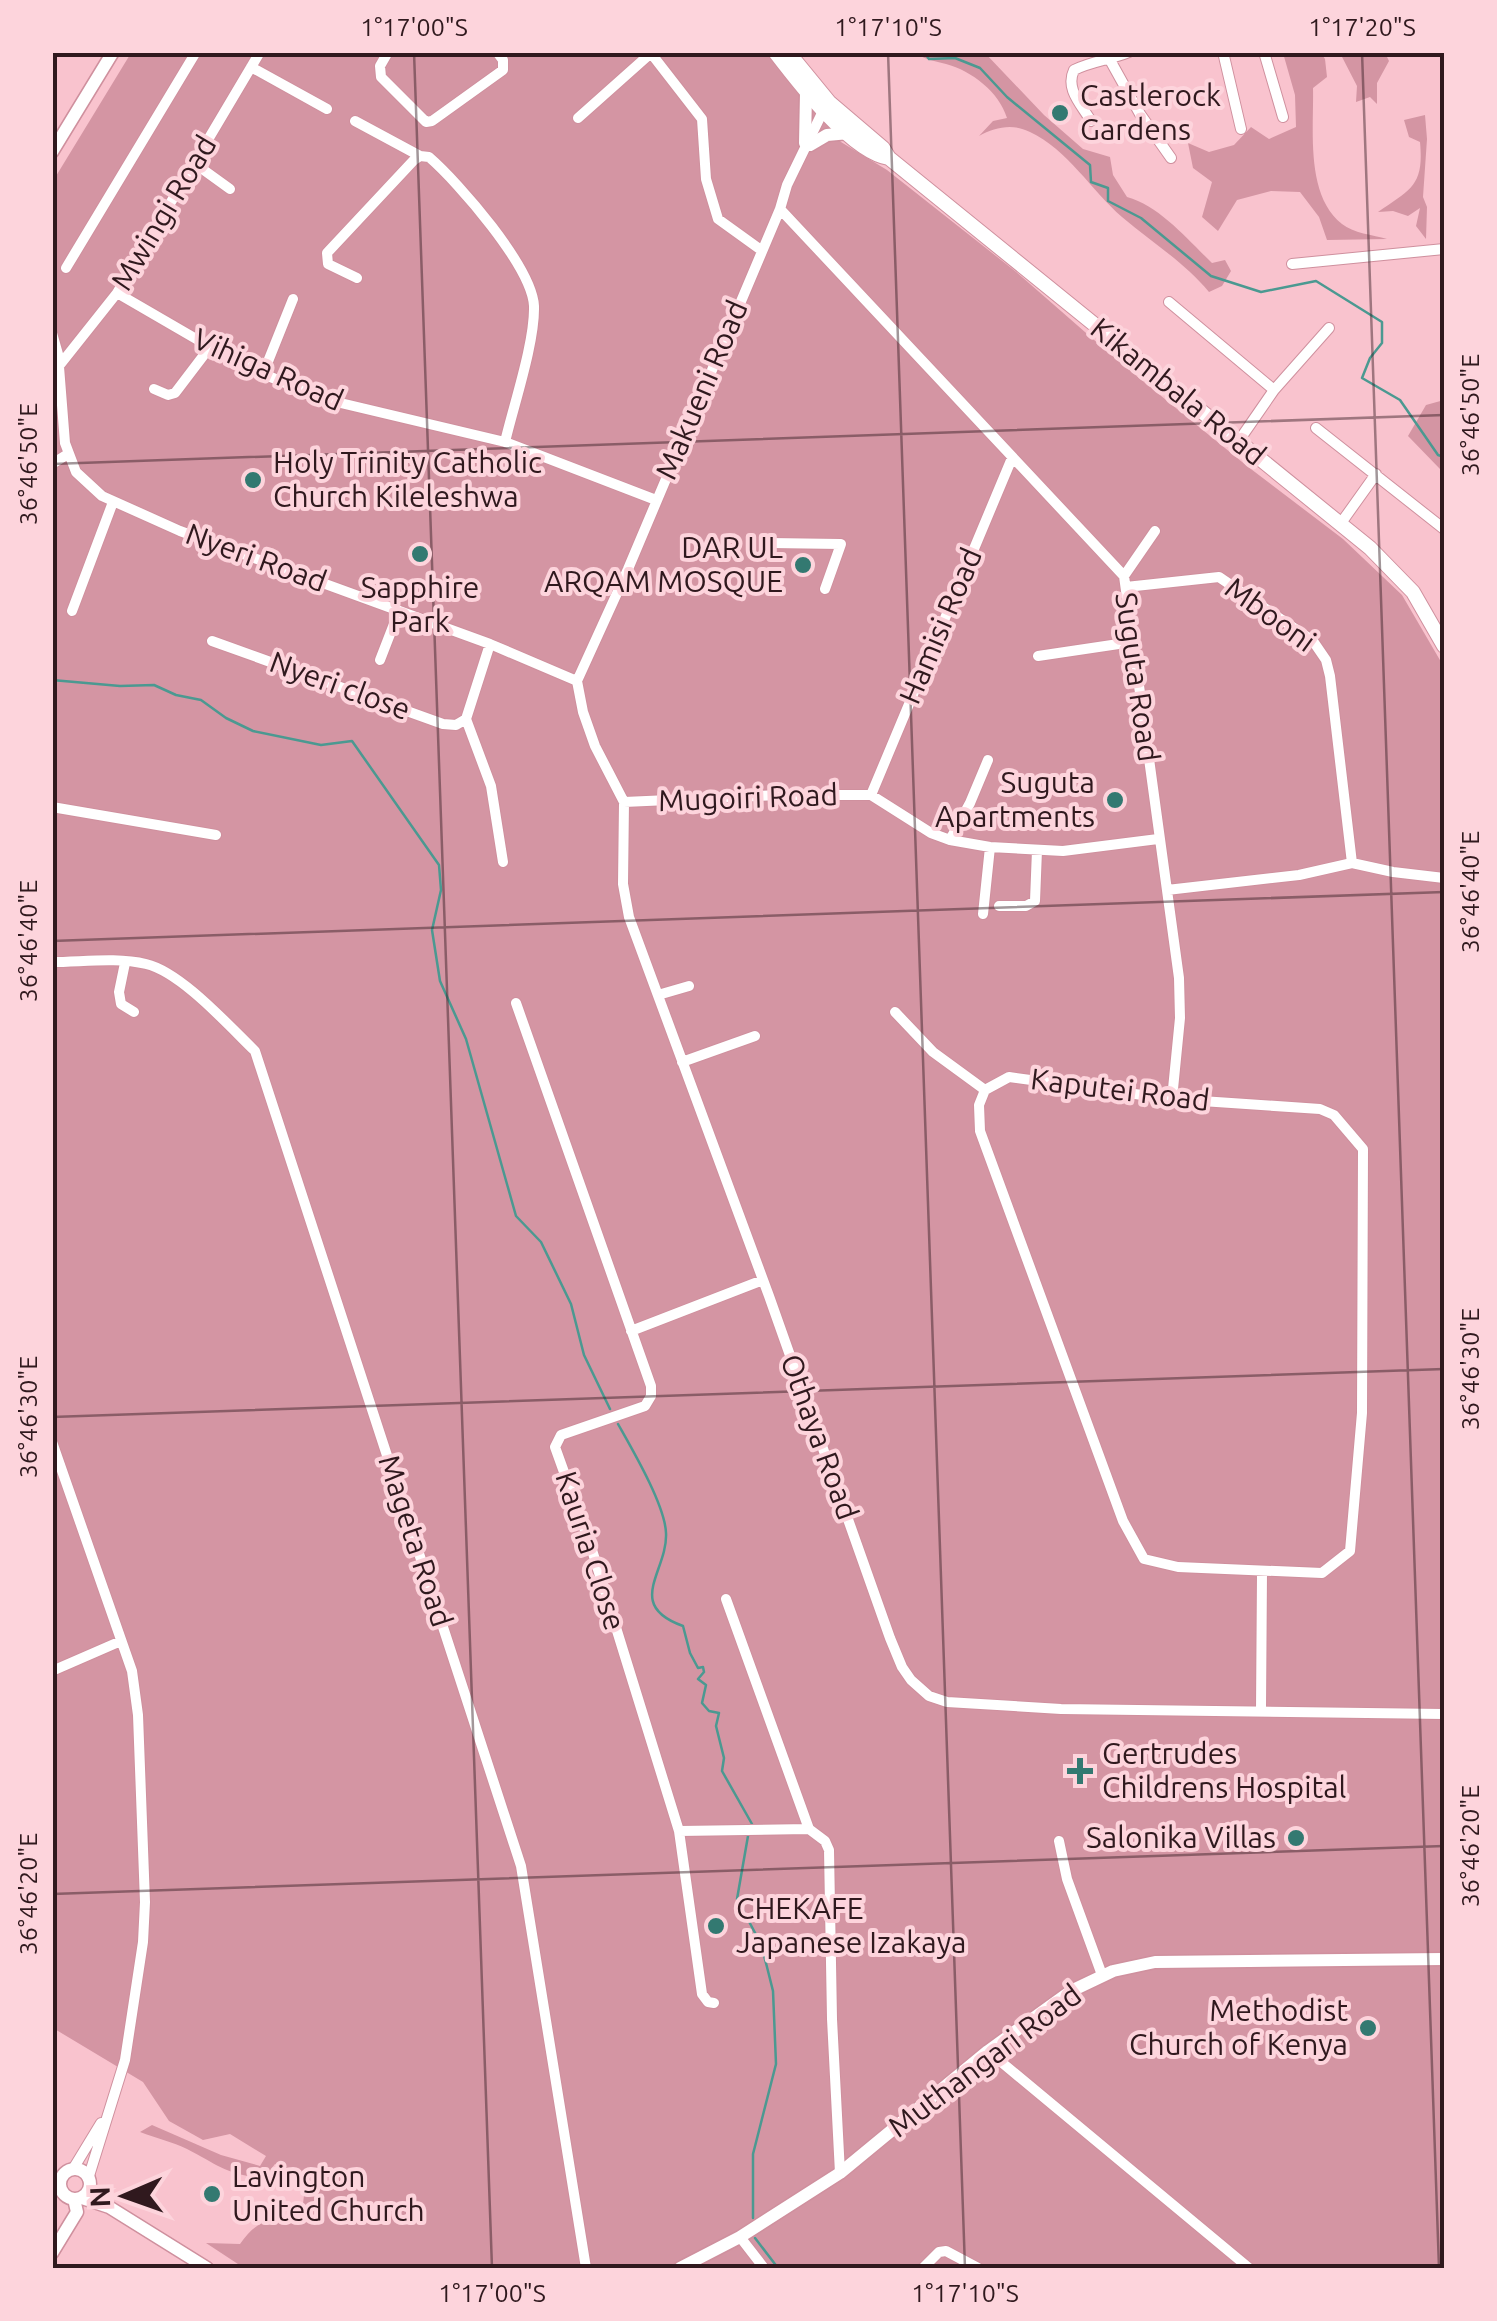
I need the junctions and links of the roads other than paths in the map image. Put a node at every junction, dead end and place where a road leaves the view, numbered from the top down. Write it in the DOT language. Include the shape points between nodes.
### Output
graph roads {
  1 [pos="113,52"];
  2 [pos="196,52"];
  3 [pos="388,52"];
  4 [pos="497,52"];
  5 [pos="775,52"];
  6 [pos="788,52"];
  7 [pos="1129,52"];
  8 [pos="1223,52"];
  9 [pos="1264,52"];
  10 [pos="258,53"];
  11 [pos="651,53"];
  12 [pos="1110,60"];
  13 [pos="251,67"];
  14 [pos="806,93"];
  15 [pos="327,108"];
  16 [pos="829,109"];
  17 [pos="1283,117"];
  18 [pos="578,118"];
  19 [pos="355,120"];
  20 [pos="1091,121"];
  21 [pos="1241,129"];
  22 [pos="849,134"];
  23 [pos="808,144"];
  24 [pos="52,152"];
  25 [pos="420,156"];
  26 [pos="889,158"];
  27 [pos="1171,158"];
  28 [pos="194,163"];
  29 [pos="230,189"];
  30 [pos="780,209"];
  31 [pos="1444,249"];
  32 [pos="762,250"];
  33 [pos="1292,264"];
  34 [pos="66,268"];
  35 [pos="357,278"];
  36 [pos="117,293"];
  37 [pos="293,300"];
  38 [pos="1169,302"];
  39 [pos="1329,328"];
  40 [pos="52,333"];
  41 [pos="210,348"];
  42 [pos="58,367"];
  43 [pos="263,374"];
  44 [pos="154,389"];
  45 [pos="1274,390"];
  46 [pos="57,415"];
  47 [pos="1316,428"];
  48 [pos="505,442"];
  49 [pos="1238,442"];
  50 [pos="68,454"];
  51 [pos="1012,458"];
  52 [pos="52,464"];
  53 [pos="1376,474"];
  54 [pos="656,500"];
  55 [pos="113,502"];
  56 [pos="1341,523"];
  57 [pos="1444,529"];
  58 [pos="1155,531"];
  59 [pos="770,543"];
  60 [pos="1125,582"];
  61 [pos="825,590"];
  62 [pos="399,610"];
  63 [pos="72,611"];
  64 [pos="212,640"];
  65 [pos="1132,642"];
  66 [pos="490,644"];
  67 [pos="1444,646"];
  68 [pos="1038,656"];
  69 [pos="380,660"];
  70 [pos="577,681"];
  71 [pos="466,718"];
  72 [pos="988,760"];
  73 [pos="871,795"];
  74 [pos="624,802"];
  75 [pos="52,807"];
  76 [pos="216,835"];
  77 [pos="950,840"];
  78 [pos="1158,840"];
  79 [pos="990,847"];
  80 [pos="1037,850"];
  81 [pos="503,862"];
  82 [pos="1352,863"];
  83 [pos="1444,878"];
  84 [pos="1167,890"];
  85 [pos="999,906"];
  86 [pos="983,914"];
  87 [pos="52,962"];
  88 [pos="125,962"];
  89 [pos="690,986"];
  90 [pos="658,996"];
  91 [pos="516,1003"];
  92 [pos="134,1012"];
  93 [pos="895,1012"];
  94 [pos="755,1036"];
  95 [pos="682,1062"];
  96 [pos="985,1090"];
  97 [pos="1172,1099"];
  98 [pos="763,1280"];
  99 [pos="631,1332"];
  100 [pos="52,1442"];
  101 [pos="1262,1572"];
  102 [pos="726,1598"];
  103 [pos="121,1640"];
  104 [pos="52,1671"];
  105 [pos="1261,1709"];
  106 [pos="1444,1714"];
  107 [pos="809,1828"];
  108 [pos="679,1830"];
  109 [pos="1059,1841"];
  110 [pos="1444,1959"];
  111 [pos="1102,1975"];
  112 [pos="714,2004"];
  113 [pos="988,2051"];
  114 [pos="106,2114"];
  115 [pos="73,2169"];
  116 [pos="840,2173"];
  117 [pos="83,2191"];
  118 [pos="56,2194"];
  119 [pos="740,2237"];
  120 [pos="52,2252"];
  121 [pos="208,2268"];
  122 [pos="586,2268"];
  123 [pos="680,2268"];
  124 [pos="764,2268"];
  125 [pos="923,2268"];
  126 [pos="978,2268"];
  127 [pos="1249,2268"];
  1 -- 24 [label="street"];
  2 -- 34 [label="street"];
  3 -- 4 [label="street" via="381,77 426,122 503,70"];
  5 -- 14 [label="main road"];
  6 -- 16 [label="main road"];
  7 -- 12 [label="street"];
  8 -- 21 [label="street"];
  9 -- 17 [label="street"];
  10 -- 13 [label="street, Mwingi Road"];
  11 -- 18 [label="street"];
  11 -- 32 [label="street" via="702,119 706,180 718,219"];
  12 -- 20 [label="street" via="1091,61 1074,70 1070,81"];
  12 -- 27 [label="street"];
  13 -- 15 [label="street"];
  13 -- 28 [label="street, Mwingi Road"];
  14 -- 16 [label="main road"];
  14 -- 23 [label="street"];
  16 -- 22 [label="main road"];
  16 -- 23 [label="street, Makueni Road"];
  16 -- 26 [label="main road"];
  19 -- 25 [label="street"];
  22 -- 23 [label="street"];
  22 -- 26 [label="main road"];
  23 -- 30 [label="street, Makueni Road"];
  25 -- 35 [label="street" via="327,252 328,264"];
  25 -- 48 [label="street" via="433,160 508,246 534,303"];
  26 -- 49 [label="main road, Kikambala Road"];
  28 -- 29 [label="street"];
  28 -- 36 [label="street, Mwingi Road"];
  30 -- 32 [label="street, Makueni Road"];
  30 -- 51 [label="street, Suguta Road"];
  31 -- 33 [label="street"];
  32 -- 54 [label="street, Makueni Road"];
  36 -- 41 [label="street, Vihiga Road"];
  36 -- 42 [label="street, Mwingi Road"];
  37 -- 43 [label="street"];
  38 -- 45 [label="street"];
  39 -- 45 [label="street"];
  40 -- 42 [label="street, Nyeri Road"];
  41 -- 43 [label="street, Vihiga Road"];
  41 -- 44 [label="street" via="175,393"];
  42 -- 46 [label="street, Nyeri Road"];
  43 -- 48 [label="street, Vihiga Road" via="353,408"];
  45 -- 49 [label="street"];
  46 -- 50 [label="street, Nyeri Road"];
  47 -- 53 [label="street"];
  48 -- 54 [label="street, Vihiga Road"];
  49 -- 56 [label="main road, Kikambala Road"];
  50 -- 52 [label="street"];
  50 -- 55 [label="street, Nyeri Road" via="86,484"];
  51 -- 60 [label="street, Suguta Road"];
  51 -- 73 [label="street, Hamisi Road"];
  53 -- 56 [label="street"];
  53 -- 57 [label="street"];
  54 -- 70 [label="street, Makueni Road"];
  55 -- 62 [label="street, Nyeri Road"];
  55 -- 63 [label="street"];
  56 -- 67 [label="main road, Kikambala Road" via="1393,568"];
  58 -- 60 [label="street"];
  59 -- 61 [label="street" via="841,544"];
  60 -- 65 [label="street, Suguta Road"];
  60 -- 82 [label="street, Mbooni" via="1219,577 1314,641 1330,676"];
  62 -- 66 [label="street, Nyeri Road"];
  62 -- 69 [label="street"];
  64 -- 71 [label="street, Nyeri close" via="443,724 456,726"];
  65 -- 68 [label="street"];
  65 -- 78 [label="street, Suguta Road"];
  66 -- 70 [label="street, Nyeri Road"];
  66 -- 71 [label="street"];
  70 -- 74 [label="street, Othaya Road" via="595,746"];
  71 -- 81 [label="street" via="491,786"];
  72 -- 77 [label="street"];
  73 -- 74 [label="street, Mugoiri Road"];
  73 -- 77 [label="street, Mugoiri Road"];
  74 -- 90 [label="street, Othaya Road" via="625,903"];
  75 -- 76 [label="street"];
  77 -- 79 [label="street, Mugoiri Road"];
  78 -- 80 [label="street, Mugoiri Road"];
  78 -- 84 [label="street, Suguta Road"];
  79 -- 80 [label="street, Mugoiri Road"];
  79 -- 86 [label="street"];
  80 -- 85 [label="street" via="1036,900"];
  82 -- 83 [label="street"];
  82 -- 84 [label="street"];
  84 -- 97 [label="street, Suguta Road" via="1180,1018"];
  87 -- 88 [label="street, Mageta Road"];
  88 -- 92 [label="street" via="118,996"];
  88 -- 122 [label="street, Mageta Road" via="173,977 256,1051 521,1866"];
  89 -- 90 [label="street"];
  90 -- 95 [label="street, Othaya Road"];
  91 -- 99 [label="street, Kauria Close"];
  93 -- 96 [label="street" via="933,1052"];
  94 -- 95 [label="street"];
  95 -- 98 [label="street, Othaya Road"];
  96 -- 97 [label="street, Kaputei Road" via="1019,1078"];
  96 -- 101 [label="street, Kaputei Road" via="980,1131 1123,1521 1144,1559"];
  97 -- 101 [label="street, Kaputei Road" via="1320,1109 1334,1115 1363,1149 1362,1396 1350,1551 1322,1573"];
  98 -- 99 [label="street"];
  98 -- 105 [label="street, Othaya Road" via="896,1652 923,1691 948,1702 1044,1708"];
  99 -- 108 [label="street, Kauria Close" via="652,1386 649,1401 561,1434 555,1447"];
  100 -- 103 [label="street"];
  101 -- 105 [label="street"];
  102 -- 107 [label="street"];
  103 -- 104 [label="street"];
  103 -- 114 [label="street" via="138,1714 146,1914 125,2060"];
  105 -- 106 [label="street, Othaya Road"];
  107 -- 108 [label="street"];
  107 -- 116 [label="street" via="831,1859"];
  108 -- 112 [label="street, Kauria Close" via="702,1994"];
  109 -- 111 [label="street"];
  110 -- 111 [label="street, Muthangari Road" via="1155,1962"];
  111 -- 113 [label="street, Muthangari Road"];
  113 -- 116 [label="street, Muthangari Road"];
  113 -- 127 [label="street"];
  114 -- 115 [label="street"];
  114 -- 117 [label="street"];
  115 -- 117 [label="street" via="82,2172"];
  115 -- 118 [label="street"];
  116 -- 119 [label="street, Muthangari Road"];
  117 -- 118 [label="street"];
  117 -- 120 [label="street"];
  117 -- 121 [label="street"];
  119 -- 123 [label="street, Muthangari Road"];
  119 -- 124 [label="street"];
  125 -- 126 [label="street" via="946,2251"];
}
